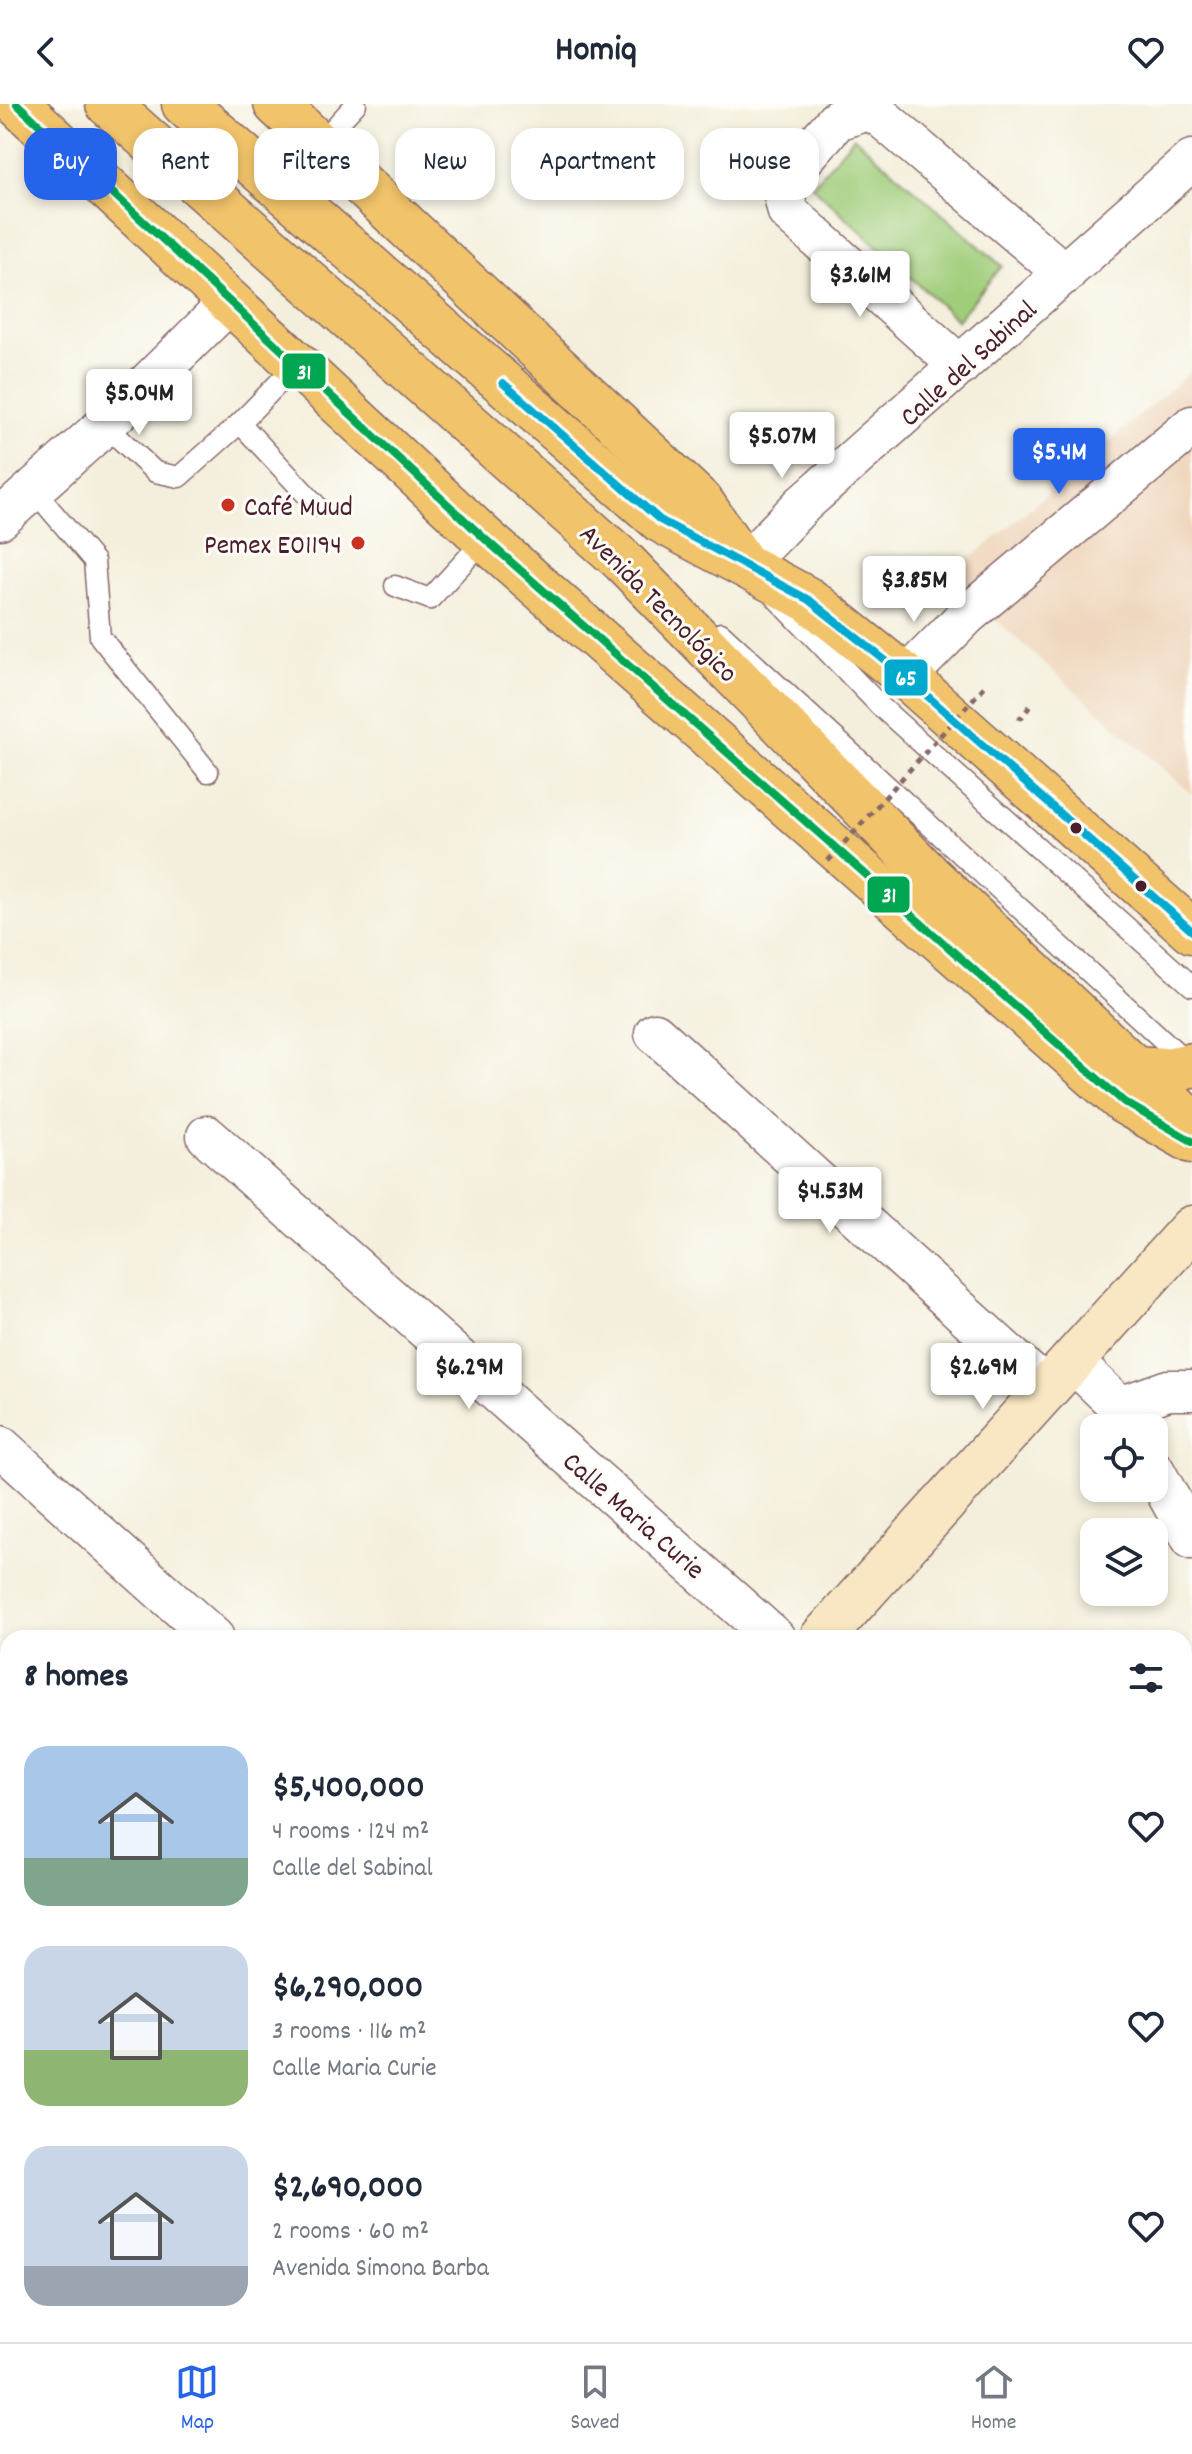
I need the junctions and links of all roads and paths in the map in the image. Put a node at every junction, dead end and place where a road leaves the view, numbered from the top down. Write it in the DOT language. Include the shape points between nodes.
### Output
graph roads {
  1 [pos="17,104"];
  2 [pos="108,104"];
  3 [pos="184,104"];
  4 [pos="276,104"];
  5 [pos="356,104"];
  6 [pos="303,128"];
  7 [pos="334,128"];
  8 [pos="1192,160"];
  9 [pos="379,199"];
  10 [pos="1065,274"];
  11 [pos="229,303"];
  12 [pos="297,364"];
  13 [pos="960,366"];
  14 [pos="240,423"];
  15 [pos="105,425"];
  16 [pos="1192,426"];
  17 [pos="32,488"];
  18 [pos="316,505"];
  19 [pos="0,519"];
  20 [pos="485,539"];
  21 [pos="623,561"];
  22 [pos="744,565"];
  23 [pos="395,586"];
  24 [pos="906,677"];
  25 [pos="984,687"];
  26 [pos="1030,706"];
  27 [pos="1021,718"];
  28 [pos="208,772"];
  29 [pos="828,861"];
  30 [pos="1192,931"];
  31 [pos="1192,986"];
  32 [pos="655,1033"];
  33 [pos="1192,1065"];
  34 [pos="1135,1068"];
  35 [pos="1192,1122"];
  36 [pos="207,1136"];
  37 [pos="1192,1141"];
  38 [pos="1192,1228"];
  39 [pos="1060,1376"];
  40 [pos="1192,1390"];
  41 [pos="1119,1414"];
  42 [pos="1131,1414"];
  43 [pos="0,1446"];
  44 [pos="1168,1495"];
  45 [pos="1192,1539"];
  46 [pos="205,1630"];
  47 [pos="766,1630"];
  48 [pos="829,1630"];
  1 -- 11 [label="main road"];
  2 -- 21 [label="main road, Avenida Tecnológico"];
  3 -- 22 [label="main road, Avenida Tecnológico" via="660,520"];
  4 -- 6 [label="main road"];
  5 -- 7 [label="lane"];
  8 -- 10 [label="street, Calle del Sabinal"];
  9 -- 22 [label="main road" via="702,503"];
  10 -- 13 [label="street, Calle del Sabinal"];
  10 -- 13 [label="street" via="881,117 868,110 837,120 788,176 783,191 788,212"];
  11 -- 12 [label="main road"];
  11 -- 15 [label="street"];
  12 -- 14 [label="lane"];
  12 -- 20 [label="main road"];
  13 -- 22 [label="street, Calle del Sabinal" via="803,504"];
  14 -- 15 [label="lane" via="179,477 155,472"];
  14 -- 18 [label="lane"];
  15 -- 17 [label="street"];
  16 -- 24 [label="street" via="967,615"];
  17 -- 19 [label="street"];
  17 -- 28 [label="lane" via="94,561 100,637"];
  20 -- 23 [label="lane" via="430,599"];
  20 -- 37 [label="main road" via="1124,1102"];
  21 -- 33 [label="lane" via="721,632"];
  21 -- 34 [label="main road, Avenida Tecnológico" via="931,877"];
  22 -- 24 [label="main road, Avenida Tecnológico" via="809,600"];
  22 -- 31 [label="lane" via="881,707"];
  24 -- 30 [label="main road, Avenida Tecnológico"];
  25 -- 29 [label="path, bridge"];
  26 -- 27 [label="path"];
  32 -- 39 [label="street"];
  33 -- 34 [label="main road"];
  34 -- 35 [label="main road, Avenida Tecnológico"];
  36 -- 47 [label="street, Calle Maria Curie"];
  38 -- 39 [label="main road"];
  39 -- 41 [label="street"];
  39 -- 48 [label="main road"];
  40 -- 42 [label="street" via="1168,1390"];
  43 -- 46 [label="street"];
  44 -- 45 [label="street"];
}
